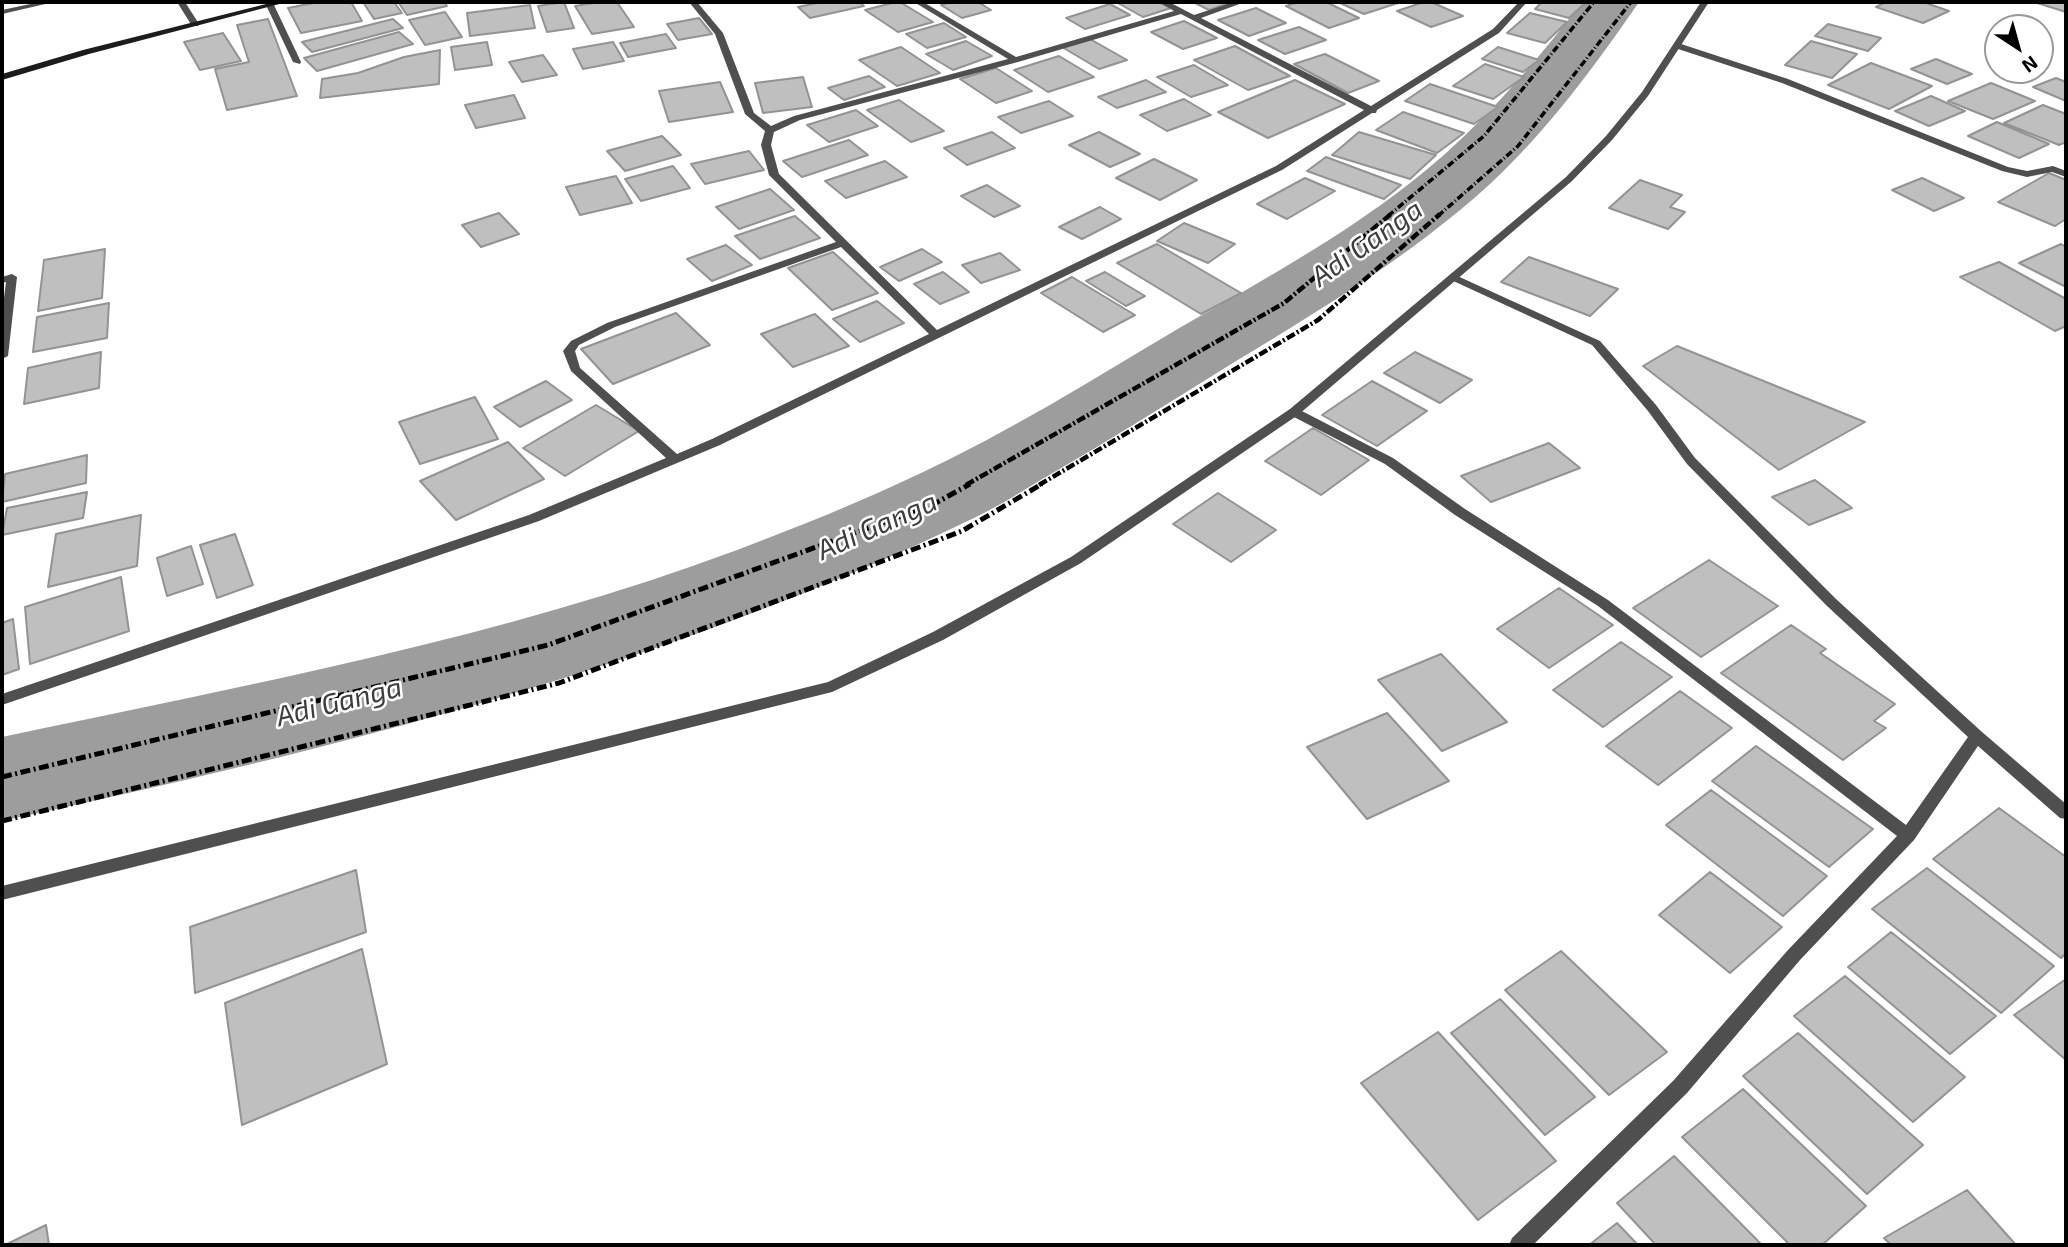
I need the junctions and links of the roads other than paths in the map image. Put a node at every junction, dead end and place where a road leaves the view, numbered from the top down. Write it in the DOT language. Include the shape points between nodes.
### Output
graph roads {
  1 [pos="50,2"];
  2 [pos="181,2"];
  3 [pos="283,2"];
  4 [pos="693,2"];
  5 [pos="918,2"];
  6 [pos="1163,2"];
  7 [pos="1241,2"];
  8 [pos="1523,2"];
  9 [pos="1704,2"];
  10 [pos="270,5"];
  11 [pos="2,12"];
  12 [pos="1180,12"];
  13 [pos="1193,18"];
  14 [pos="195,24"];
  15 [pos="1678,46"];
  16 [pos="1015,60"];
  17 [pos="297,62"];
  18 [pos="2,77"];
  19 [pos="1373,111"];
  20 [pos="771,130"];
  21 [pos="2066,163"];
  22 [pos="2053,169"];
  23 [pos="2066,174"];
  24 [pos="842,243"];
  25 [pos="1453,277"];
  26 [pos="2,279"];
  27 [pos="937,336"];
  28 [pos="2,356"];
  29 [pos="1294,412"];
  30 [pos="675,459"];
  31 [pos="2,700"];
  32 [pos="1977,736"];
  33 [pos="2066,813"];
  34 [pos="1908,835"];
  35 [pos="2,893"];
  36 [pos="1519,1245"];
  1 -- 11 [label="street"];
  2 -- 14 [label="street"];
  3 -- 10 [label="main road"];
  4 -- 20 [label="street" via="719,33 750,114"];
  5 -- 16 [label="street"];
  6 -- 12 [label="street"];
  7 -- 13 [label="street"];
  8 -- 19 [label="street" via="1496,32"];
  9 -- 15 [label="street"];
  10 -- 14 [label="main road"];
  10 -- 17 [label="street"];
  12 -- 13 [label="street"];
  12 -- 16 [label="street"];
  13 -- 19 [label="street"];
  14 -- 18 [label="main road"];
  15 -- 22 [label="street" via="1785,81 2005,169 2027,174"];
  15 -- 25 [label="street" via="1609,138 1569,179"];
  16 -- 20 [label="street" via="797,118"];
  19 -- 27 [label="street" via="1279,168"];
  20 -- 24 [label="street" via="766,145 774,175"];
  21 -- 22 [label="street"];
  22 -- 23 [label="street"];
  24 -- 27 [label="street"];
  24 -- 30 [label="street" via="575,342 569,351 575,369"];
  25 -- 29 [label="street"];
  25 -- 32 [label="street" via="1596,343 1691,461 1831,602"];
  26 -- 28 [label="street" via="12,277"];
  27 -- 30 [label="street"];
  29 -- 34 [label="street" via="1389,461 1603,603"];
  29 -- 35 [label="street" via="1076,560 938,636 832,687"];
  30 -- 31 [label="street" via="534,518"];
  32 -- 33 [label="street"];
  32 -- 34 [label="street"];
  34 -- 36 [label="street" via="1794,955 1680,1087"];
}
